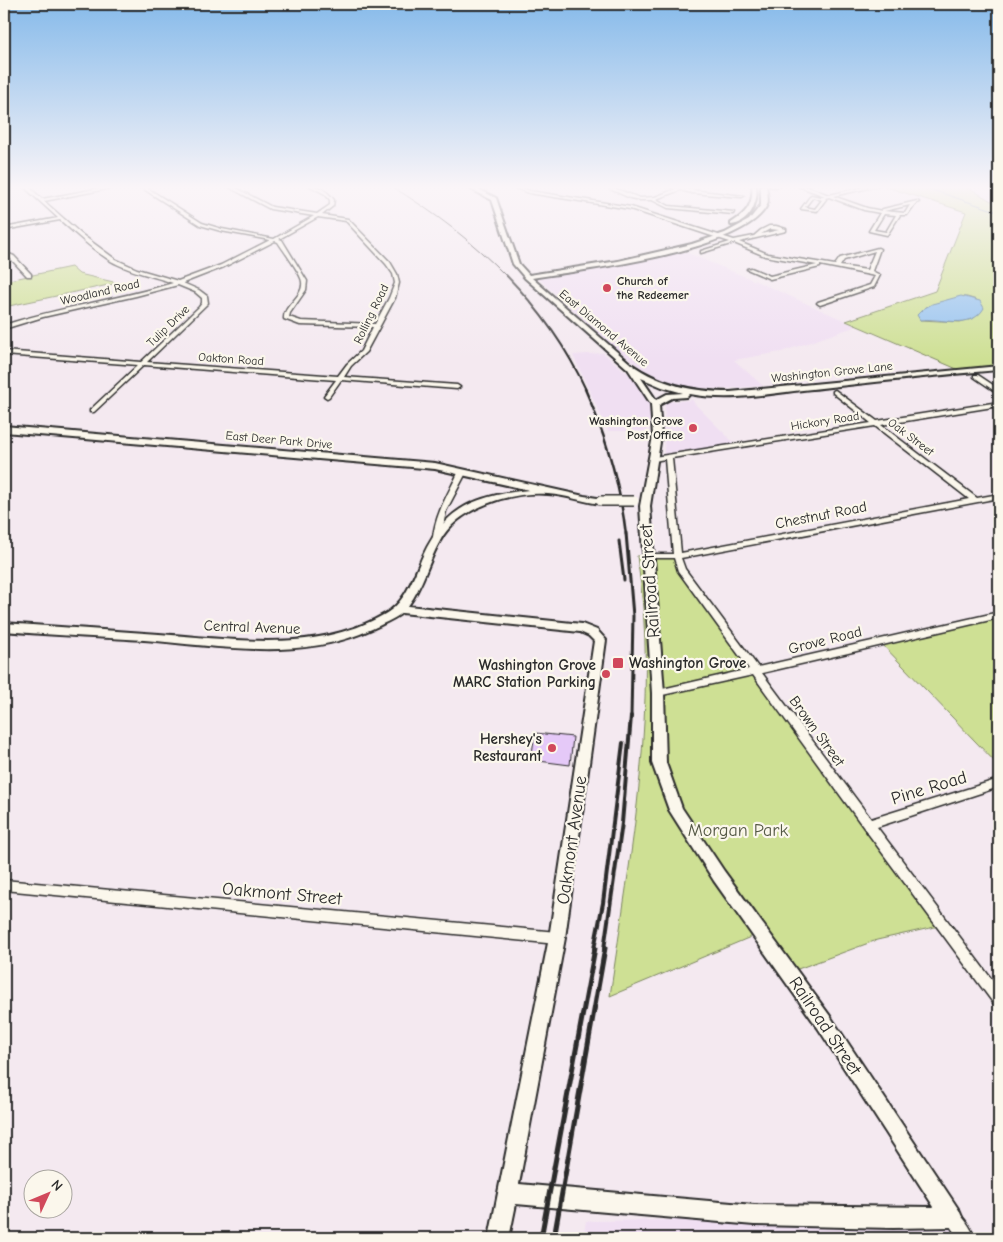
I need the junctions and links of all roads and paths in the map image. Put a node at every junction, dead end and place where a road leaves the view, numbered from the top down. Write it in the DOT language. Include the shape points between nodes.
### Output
graph roads {
  1 [pos="93,244"];
  2 [pos="269,244"];
  3 [pos="283,244"];
  4 [pos="370,244"];
  5 [pos="509,244"];
  6 [pos="680,244"];
  7 [pos="697,244"];
  8 [pos="726,244"];
  9 [pos="737,244"];
  10 [pos="703,252"];
  11 [pos="4,253"];
  12 [pos="822,264"];
  13 [pos="836,266"];
  14 [pos="749,269"];
  15 [pos="872,272"];
  16 [pos="29,275"];
  17 [pos="525,275"];
  18 [pos="176,284"];
  19 [pos="820,303"];
  20 [pos="377,326"];
  21 [pos="4,327"];
  22 [pos="4,353"];
  23 [pos="144,363"];
  24 [pos="630,367"];
  25 [pos="999,368"];
  26 [pos="976,376"];
  27 [pos="339,378"];
  28 [pos="665,386"];
  29 [pos="457,387"];
  30 [pos="834,392"];
  31 [pos="999,392"];
  32 [pos="708,394"];
  33 [pos="327,396"];
  34 [pos="654,402"];
  35 [pos="999,404"];
  36 [pos="92,411"];
  37 [pos="875,424"];
  38 [pos="4,429"];
  39 [pos="668,457"];
  40 [pos="654,459"];
  41 [pos="462,472"];
  42 [pos="550,491"];
  43 [pos="999,496"];
  44 [pos="974,500"];
  45 [pos="640,501"];
  46 [pos="437,537"];
  47 [pos="647,556"];
  48 [pos="677,556"];
  49 [pos="401,609"];
  50 [pos="999,615"];
  51 [pos="4,627"];
  52 [pos="755,671"];
  53 [pos="658,693"];
  54 [pos="999,783"];
  55 [pos="868,825"];
  56 [pos="4,885"];
  57 [pos="557,938"];
  58 [pos="999,999"];
  59 [pos="507,1192"];
  60 [pos="952,1217"];
  61 [pos="499,1238"];
  62 [pos="968,1238"];
  1 -- 18 [label="street, Tulip Drive" via="114,261"];
  2 -- 18 [label="street, Woodland Road" via="239,260"];
  3 -- 20 [label="street" via="306,281 304,290 286,318 300,322"];
  4 -- 20 [label="street, Rolling Road" via="388,263 397,282"];
  5 -- 17 [label="street, East Diamond Avenue" via="516,264"];
  6 -- 17 [label="street"];
  7 -- 17 [label="street" via="662,254"];
  8 -- 10 [label="street"];
  9 -- 12 [label="street" via="767,255"];
  11 -- 16 [label="street"];
  12 -- 13 [label="street"];
  12 -- 14 [label="street" via="770,278"];
  13 -- 15 [label="street"];
  13 -- 15 [label="street" via="842,258 878,249"];
  15 -- 19 [label="street" via="878,275 872,286"];
  17 -- 24 [label="street, East Diamond Avenue"];
  18 -- 21 [label="street, Woodland Road" via="32,317"];
  18 -- 23 [label="street, Tulip Drive" via="200,292 205,303"];
  20 -- 27 [label="street, Rolling Road" via="363,352"];
  22 -- 23 [label="street, Oakton Road"];
  23 -- 27 [label="street, Oakton Road"];
  23 -- 36 [label="street, Tulip Drive"];
  24 -- 28 [label="street, East Diamond Avenue"];
  24 -- 34 [label="street"];
  25 -- 32 [label="street, Washington Grove Lane"];
  26 -- 31 [label="street"];
  27 -- 29 [label="street, Oakton Road"];
  27 -- 33 [label="street, Rolling Road"];
  28 -- 32 [label="street, Washington Grove Lane"];
  28 -- 34 [label="street"];
  30 -- 37 [label="street, Oak Street"];
  32 -- 34 [label="street" via="670,396"];
  34 -- 40 [label="street, Railroad Street" via="657,436"];
  35 -- 37 [label="street, Hickory Road"];
  37 -- 39 [label="street, Hickory Road"];
  37 -- 44 [label="street, Oak Street"];
  38 -- 41 [label="street, East Deer Park Drive" via="435,466"];
  39 -- 40 [label="street, Hickory Road"];
  39 -- 48 [label="street, Brown Street"];
  40 -- 45 [label="street, Railroad Street"];
  41 -- 42 [label="street, East Deer Park Drive"];
  41 -- 46 [label="street" via="441,513"];
  42 -- 45 [label="street, East Deer Park Drive, bridge" via="601,501"];
  42 -- 46 [label="street, East Deer Park Drive" via="516,493 480,502 449,522"];
  43 -- 44 [label="street, Chestnut Road"];
  44 -- 48 [label="street, Chestnut Road"];
  45 -- 47 [label="street, Railroad Street"];
  46 -- 49 [label="street"];
  47 -- 48 [label="street, Chestnut Road"];
  47 -- 53 [label="street, Railroad Street"];
  48 -- 52 [label="street, Brown Street" via="681,569"];
  49 -- 51 [label="street, Central Avenue" via="352,633 321,642 270,646"];
  49 -- 57 [label="street, Oakmont Avenue" via="582,628 600,640"];
  50 -- 52 [label="street, Grove Road"];
  52 -- 53 [label="street, Grove Road"];
  52 -- 55 [label="street, Brown Street"];
  53 -- 60 [label="street, Railroad Street" via="659,763 676,810 719,876 824,1022"];
  54 -- 55 [label="street, Pine Road"];
  55 -- 58 [label="street, Brown Street"];
  56 -- 57 [label="street, Oakmont Street"];
  57 -- 59 [label="street, Oakmont Avenue"];
  59 -- 60 [label="street" via="754,1215"];
  59 -- 61 [label="street, Oakmont Avenue"];
  60 -- 62 [label="street"];
}
